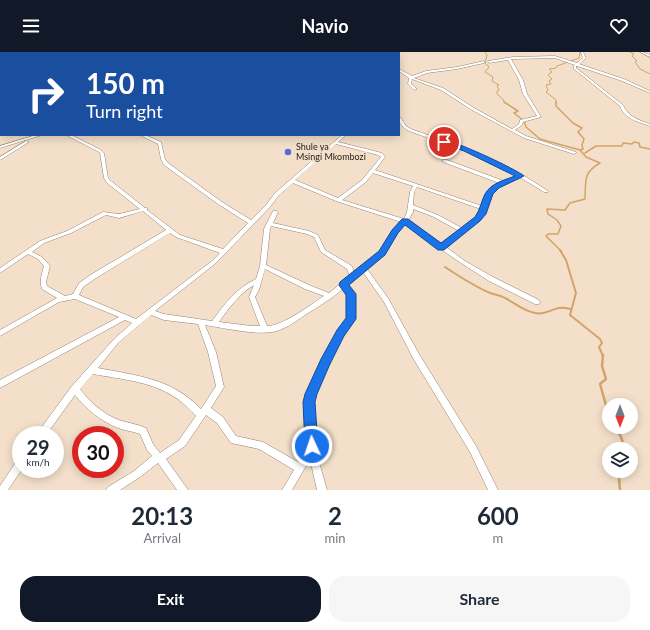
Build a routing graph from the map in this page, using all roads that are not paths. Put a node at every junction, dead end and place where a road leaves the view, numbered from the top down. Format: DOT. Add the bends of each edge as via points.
graph roads {
  1 [pos="582,52"];
  2 [pos="640,52"];
  3 [pos="650,56"];
  4 [pos="509,59"];
  5 [pos="484,62"];
  6 [pos="488,62"];
  7 [pos="577,64"];
  8 [pos="400,71"];
  9 [pos="411,78"];
  10 [pos="414,89"];
  11 [pos="650,92"];
  12 [pos="400,120"];
  13 [pos="650,125"];
  14 [pos="513,130"];
  15 [pos="38,136"];
  16 [pos="70,136"];
  17 [pos="144,136"];
  18 [pos="343,136"];
  19 [pos="33,138"];
  20 [pos="335,143"];
  21 [pos="0,147"];
  22 [pos="574,154"];
  23 [pos="0,159"];
  24 [pos="445,161"];
  25 [pos="372,170"];
  26 [pos="521,176"];
  27 [pos="293,181"];
  28 [pos="504,183"];
  29 [pos="416,185"];
  30 [pos="546,191"];
  31 [pos="338,200"];
  32 [pos="410,206"];
  33 [pos="484,208"];
  34 [pos="145,210"];
  35 [pos="275,212"];
  36 [pos="405,221"];
  37 [pos="252,223"];
  38 [pos="270,224"];
  39 [pos="170,230"];
  40 [pos="463,231"];
  41 [pos="441,248"];
  42 [pos="28,252"];
  43 [pos="224,252"];
  44 [pos="263,266"];
  45 [pos="363,268"];
  46 [pos="0,271"];
  47 [pos="353,277"];
  48 [pos="258,281"];
  49 [pos="344,285"];
  50 [pos="75,296"];
  51 [pos="330,296"];
  52 [pos="63,298"];
  53 [pos="537,302"];
  54 [pos="150,312"];
  55 [pos="125,317"];
  56 [pos="137,322"];
  57 [pos="200,322"];
  58 [pos="214,324"];
  59 [pos="265,330"];
  60 [pos="0,333"];
  61 [pos="92,370"];
  62 [pos="0,384"];
  63 [pos="75,388"];
  64 [pos="204,413"];
  65 [pos="48,426"];
  66 [pos="312,446"];
  67 [pos="158,458"];
  68 [pos="299,468"];
  69 [pos="12,476"];
  70 [pos="3,490"];
  71 [pos="111,490"];
  72 [pos="183,490"];
  73 [pos="287,490"];
  74 [pos="322,490"];
  75 [pos="493,490"];
  1 -- 7 [label="street" via="584,58"];
  2 -- 3 [label="street"];
  4 -- 6 [label="street"];
  4 -- 7 [label="street" via="563,57"];
  4 -- 14 [label="street" via="539,117 521,121"];
  5 -- 9 [label="street" via="426,72"];
  7 -- 11 [label="street"];
  7 -- 13 [label="street" via="574,67 576,70 622,106 624,113"];
  8 -- 9 [label="street"];
  9 -- 10 [label="street" via="408,81 409,85"];
  9 -- 14 [label="street" via="435,86"];
  12 -- 26 [label="street" via="410,130 466,150"];
  14 -- 22 [label="street" via="535,141"];
  15 -- 19 [label="street"];
  16 -- 34 [label="street" via="100,151 106,178"];
  17 -- 37 [label="street" via="160,143 166,164"];
  18 -- 20 [label="street"];
  19 -- 21 [label="street"];
  19 -- 23 [label="street"];
  20 -- 25 [label="street" via="380,154 383,157"];
  20 -- 27 [label="street"];
  24 -- 28 [label="street"];
  25 -- 29 [label="street"];
  25 -- 31 [label="street" via="364,181"];
  26 -- 28 [label="street"];
  26 -- 30 [label="street"];
  27 -- 31 [label="street"];
  27 -- 37 [label="street" via="277,194"];
  28 -- 33 [label="street" via="489,193"];
  29 -- 32 [label="street"];
  29 -- 33 [label="street"];
  31 -- 36 [label="street"];
  32 -- 36 [label="street"];
  32 -- 40 [label="street" via="436,216"];
  33 -- 40 [label="street" via="477,219"];
  34 -- 39 [label="street"];
  34 -- 42 [label="street" via="116,216 105,213 69,232 46,240"];
  35 -- 38 [label="street"];
  36 -- 41 [label="street"];
  36 -- 45 [label="street" via="382,253"];
  37 -- 43 [label="street"];
  38 -- 44 [label="street" via="265,240"];
  38 -- 47 [label="street" via="316,236 323,251 350,268"];
  39 -- 43 [label="street" via="178,236"];
  39 -- 50 [label="street" via="81,285"];
  40 -- 41 [label="street"];
  41 -- 53 [label="street" via="491,279"];
  42 -- 46 [label="street"];
  42 -- 52 [label="street" via="40,258 47,266 44,287"];
  43 -- 54 [label="street"];
  44 -- 48 [label="street"];
  44 -- 51 [label="street" via="306,288"];
  45 -- 47 [label="street"];
  45 -- 75 [label="street" via="386,300 416,356 473,449"];
  47 -- 49 [label="street"];
  48 -- 58 [label="street" via="240,291"];
  48 -- 59 [label="street" via="252,298"];
  49 -- 51 [label="street"];
  49 -- 66 [label="street" via="351,294 351,319 334,345 311,394 309,402"];
  50 -- 52 [label="street"];
  50 -- 55 [label="street"];
  51 -- 59 [label="street" via="284,325"];
  52 -- 60 [label="street"];
  54 -- 56 [label="street"];
  54 -- 57 [label="street" via="164,317"];
  55 -- 56 [label="street"];
  55 -- 62 [label="street"];
  56 -- 61 [label="street" via="116,340"];
  57 -- 58 [label="street"];
  57 -- 64 [label="street" via="212,352 220,387"];
  58 -- 59 [label="street"];
  61 -- 63 [label="street"];
  61 -- 64 [label="street" via="171,390"];
  63 -- 65 [label="street"];
  63 -- 67 [label="street" via="100,414 119,424 143,431"];
  64 -- 67 [label="street" via="182,443"];
  64 -- 68 [label="street" via="218,418 234,440 260,445"];
  66 -- 68 [label="street"];
  66 -- 74 [label="street"];
  67 -- 71 [label="street"];
  67 -- 72 [label="street"];
  68 -- 73 [label="street"];
  69 -- 70 [label="street"];
}
